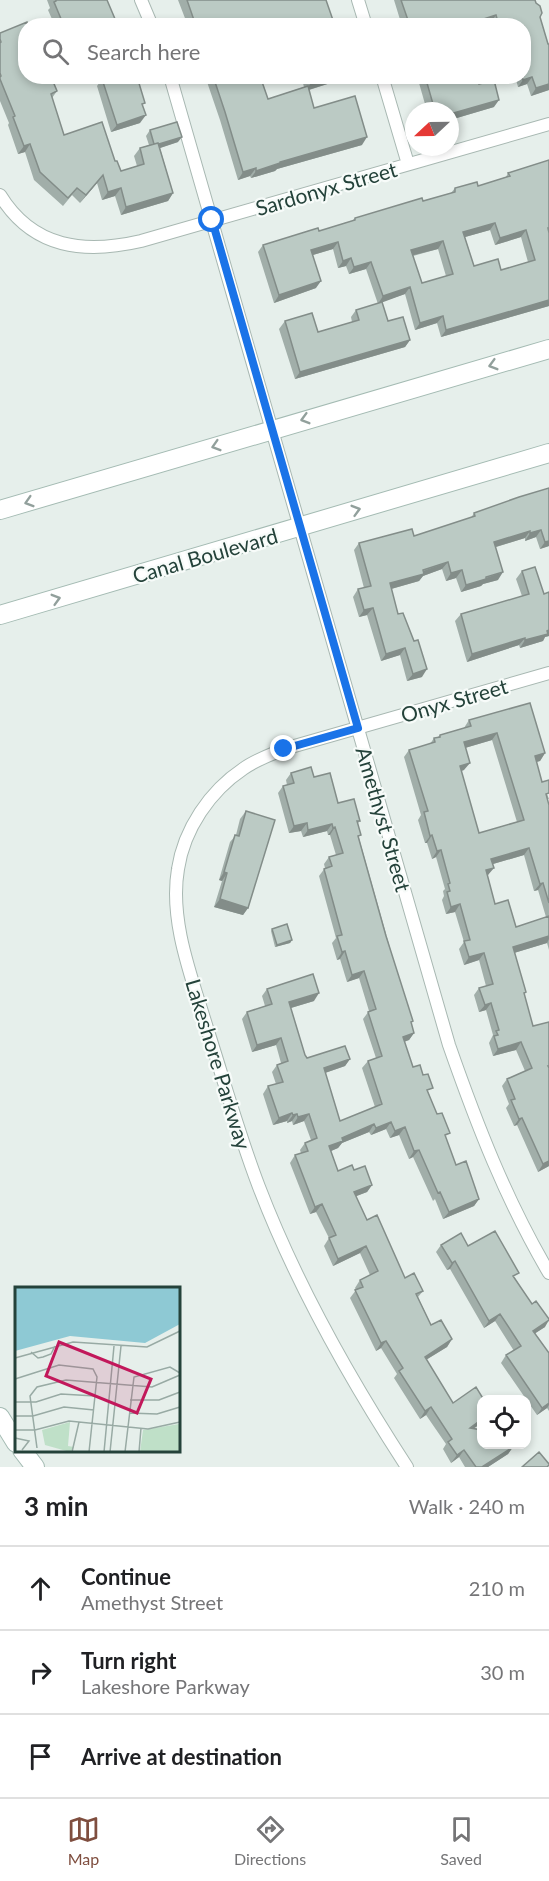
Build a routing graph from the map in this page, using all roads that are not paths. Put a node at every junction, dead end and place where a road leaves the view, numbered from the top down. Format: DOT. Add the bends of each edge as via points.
graph roads {
  1 [pos="141,0"];
  2 [pos="358,0"];
  3 [pos="149,18"];
  4 [pos="364,18"];
  5 [pos="172,84"];
  6 [pos="384,84"];
  7 [pos="549,124"];
  8 [pos="408,165"];
  9 [pos="0,195"];
  10 [pos="212,220"];
  11 [pos="549,349"];
  12 [pos="272,429"];
  13 [pos="549,453"];
  14 [pos="0,510"];
  15 [pos="300,527"];
  16 [pos="0,615"];
  17 [pos="549,673"];
  18 [pos="358,728"];
  19 [pos="549,1273"];
  20 [pos="0,1417"];
  21 [pos="15,1441"];
  22 [pos="24,1452"];
  23 [pos="35,1467"];
  24 [pos="406,1467"];
  1 -- 3 [label="street"];
  2 -- 4 [label="street"];
  5 -- 10 [label="street, Amethyst Street"];
  6 -- 8 [label="street"];
  7 -- 8 [label="street, Sardonyx Street"];
  8 -- 10 [label="street, Sardonyx Street"];
  9 -- 10 [label="street, Sardonyx Street" via="7,207 43,237 73,246 115,247"];
  10 -- 12 [label="street, Amethyst Street"];
  11 -- 12 [label="street, one-way"];
  12 -- 14 [label="street, one-way"];
  12 -- 15 [label="street, Amethyst Street"];
  15 -- 13 [label="street, Canal Boulevard, one-way"];
  16 -- 15 [label="street, Canal Boulevard, one-way"];
  15 -- 18 [label="street, Amethyst Street"];
  17 -- 18 [label="street, Onyx Street"];
  18 -- 19 [label="street, Amethyst Street" via="449,1045 473,1114 493,1165"];
  18 -- 24 [label="street, Lakeshore Parkway" via="284,749 228,781 194,823 180,860 175,896 190,971 259,1188 329,1340"];
  20 -- 21 [label="street"];
  22 -- 23 [label="street"];
}
